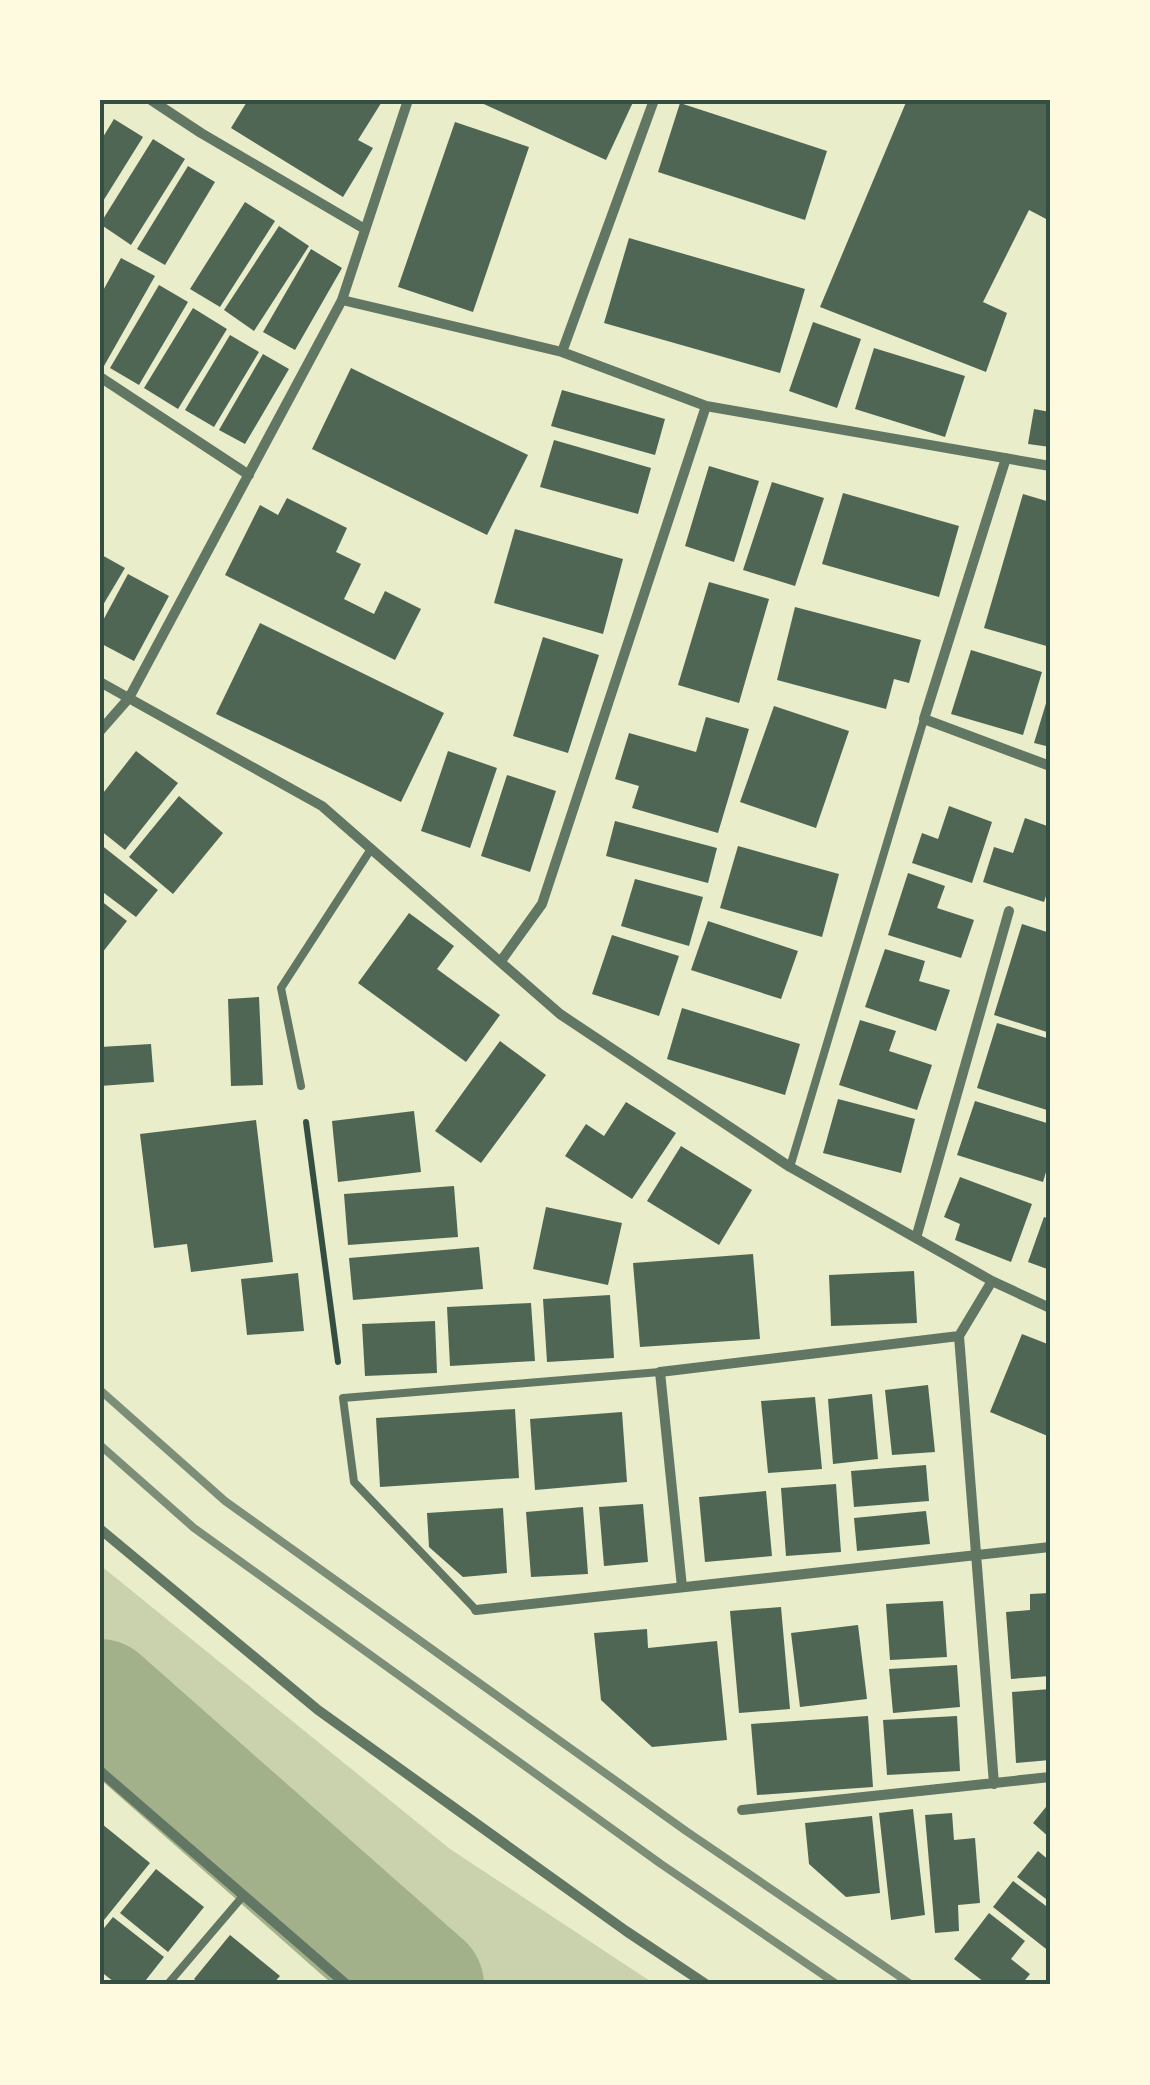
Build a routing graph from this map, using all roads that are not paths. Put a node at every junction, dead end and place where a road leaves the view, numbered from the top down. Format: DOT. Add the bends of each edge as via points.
graph roads {
  1 [pos="152,100"];
  2 [pos="408,100"];
  3 [pos="654,100"];
  4 [pos="363,228"];
  5 [pos="342,300"];
  6 [pos="562,352"];
  7 [pos="100,378"];
  8 [pos="706,406"];
  9 [pos="1006,458"];
  10 [pos="1050,466"];
  11 [pos="249,476"];
  12 [pos="100,682"];
  13 [pos="129,698"];
  14 [pos="924,719"];
  15 [pos="100,731"];
  16 [pos="1050,766"];
  17 [pos="371,849"];
  18 [pos="1009,911"];
  19 [pos="501,961"];
  20 [pos="301,1086"];
  21 [pos="790,1167"];
  22 [pos="916,1238"];
  23 [pos="992,1282"];
  24 [pos="1050,1308"];
  25 [pos="959,1336"];
  26 [pos="660,1372"];
  27 [pos="100,1529"];
  28 [pos="1050,1547"];
  29 [pos="978,1556"];
  30 [pos="682,1588"];
  31 [pos="476,1610"];
  32 [pos="102,1776"];
  33 [pos="1050,1778"];
  34 [pos="994,1784"];
  35 [pos="742,1810"];
  36 [pos="243,1896"];
  37 [pos="167,1985"];
  38 [pos="347,1985"];
  39 [pos="707,1985"];
  1 -- 4 [label="street"];
  2 -- 4 [label="street"];
  3 -- 6 [label="street"];
  4 -- 5 [label="street"];
  5 -- 6 [label="street"];
  5 -- 11 [label="street"];
  6 -- 8 [label="street"];
  7 -- 11 [label="street"];
  8 -- 9 [label="street"];
  8 -- 19 [label="street" via="542,904"];
  9 -- 10 [label="street"];
  9 -- 14 [label="street"];
  11 -- 13 [label="street"];
  12 -- 13 [label="street"];
  13 -- 15 [label="street"];
  13 -- 17 [label="street" via="322,806"];
  14 -- 16 [label="street"];
  14 -- 21 [label="lane"];
  17 -- 19 [label="street"];
  17 -- 20 [label="lane" via="281,988"];
  18 -- 22 [label="street"];
  19 -- 21 [label="street" via="560,1014"];
  21 -- 22 [label="street"];
  22 -- 23 [label="street"];
  23 -- 24 [label="street"];
  23 -- 25 [label="street"];
  25 -- 26 [label="street"];
  25 -- 29 [label="street"];
  26 -- 30 [label="street"];
  26 -- 31 [label="lane" via="343,1398 354,1482"];
  27 -- 39 [label="street" via="318,1710"];
  28 -- 29 [label="street"];
  29 -- 30 [label="street"];
  29 -- 34 [label="street"];
  30 -- 31 [label="street"];
  32 -- 36 [label="street"];
  33 -- 34 [label="street"];
  34 -- 35 [label="street"];
  36 -- 37 [label="lane"];
  36 -- 38 [label="street"];
}
